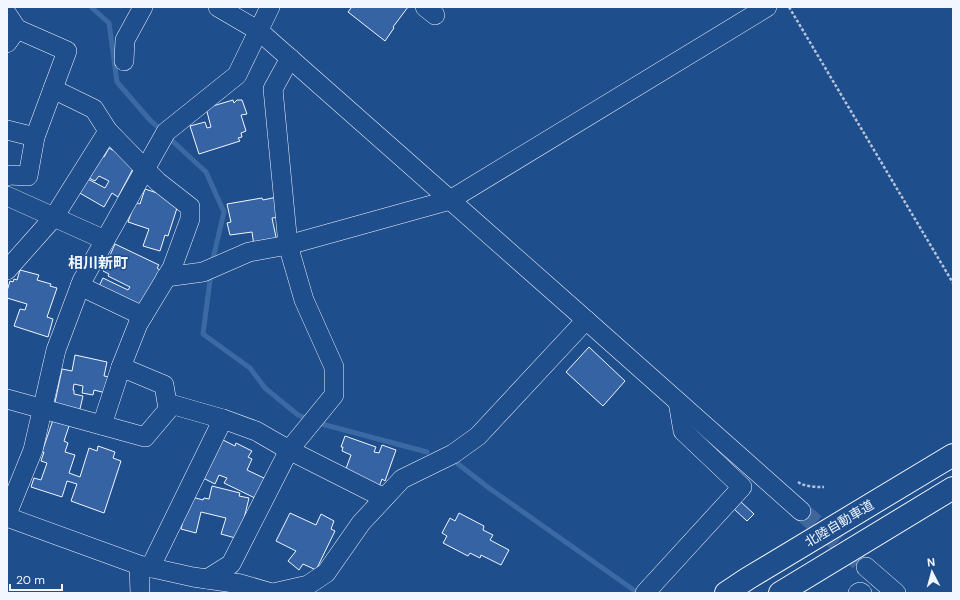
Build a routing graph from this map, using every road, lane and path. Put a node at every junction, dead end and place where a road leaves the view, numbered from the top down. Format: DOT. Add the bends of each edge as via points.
graph roads {
  1 [pos="143,7"];
  2 [pos="218,7"];
  3 [pos="270,7"];
  4 [pos="767,7"];
  5 [pos="789,7"];
  6 [pos="10,28"];
  7 [pos="259,31"];
  8 [pos="290,58"];
  9 [pos="124,61"];
  10 [pos="52,89"];
  11 [pos="7,130"];
  12 [pos="108,132"];
  13 [pos="35,137"];
  14 [pos="145,169"];
  15 [pos="7,176"];
  16 [pos="7,196"];
  17 [pos="450,200"];
  18 [pos="54,217"];
  19 [pos="105,240"];
  20 [pos="288,246"];
  21 [pos="7,270"];
  22 [pos="166,277"];
  23 [pos="953,283"];
  24 [pos="80,286"];
  25 [pos="143,316"];
  26 [pos="586,320"];
  27 [pos="121,367"];
  28 [pos="7,399"];
  29 [pos="678,402"];
  30 [pos="172,405"];
  31 [pos="42,409"];
  32 [pos="223,419"];
  33 [pos="102,425"];
  34 [pos="289,450"];
  35 [pos="953,454"];
  36 [pos="953,488"];
  37 [pos="384,498"];
  38 [pos="801,511"];
  39 [pos="7,516"];
  40 [pos="144,567"];
  41 [pos="866,567"];
  42 [pos="206,579"];
  43 [pos="140,593"];
  44 [pos="273,593"];
  45 [pos="645,593"];
  46 [pos="726,593"];
  47 [pos="780,593"];
  48 [pos="858,593"];
  49 [pos="862,593"];
  50 [pos="896,593"];
  1 -- 9 [label="street" via="125,40"];
  2 -- 7 [label="street"];
  3 -- 7 [label="street"];
  4 -- 17 [label="street"];
  5 -- 23 [label="path"];
  6 -- 10 [label="street" via="67,50"];
  7 -- 8 [label="street"];
  7 -- 14 [label="street" via="237,75 166,132"];
  8 -- 17 [label="street"];
  8 -- 20 [label="street" via="273,89"];
  10 -- 12 [label="street" via="94,109"];
  10 -- 13 [label="street"];
  11 -- 13 [label="street"];
  12 -- 14 [label="street"];
  12 -- 18 [label="street"];
  13 -- 15 [label="street" via="28,176"];
  14 -- 19 [label="street"];
  14 -- 22 [label="street" via="190,207 190,219 172,268"];
  16 -- 18 [label="street"];
  17 -- 20 [label="street"];
  17 -- 26 [label="street"];
  18 -- 19 [label="street"];
  18 -- 21 [label="street"];
  19 -- 24 [label="street"];
  20 -- 22 [label="street" via="249,252 203,272"];
  20 -- 34 [label="street" via="304,300 334,367 334,395"];
  22 -- 25 [label="street"];
  24 -- 25 [label="street"];
  24 -- 31 [label="street" via="56,350"];
  25 -- 27 [label="street"];
  26 -- 29 [label="street"];
  26 -- 37 [label="street" via="478,436 453,454 402,478"];
  27 -- 30 [label="street" via="164,385 167,403"];
  27 -- 33 [label="street"];
  28 -- 31 [label="street"];
  29 -- 38 [label="street"];
  29 -- 45 [label="street" via="683,431 742,487"];
  30 -- 32 [label="street"];
  30 -- 33 [label="street" via="145,437"];
  31 -- 33 [label="street"];
  31 -- 39 [label="street" via="33,450"];
  32 -- 34 [label="street" via="256,431"];
  32 -- 40 [label="street"];
  34 -- 37 [label="street"];
  34 -- 42 [label="street" via="231,564"];
  35 -- 46 [label="highway, 北陸自動車道"];
  36 -- 47 [label="highway"];
  37 -- 44 [label="street" via="361,524 326,573 308,585"];
  39 -- 40 [label="street"];
  40 -- 42 [label="street"];
  40 -- 43 [label="street"];
  41 -- 50 [label="street"];
  42 -- 44 [label="street" via="241,584"];
  48 -- 49 [label="street"];
}
